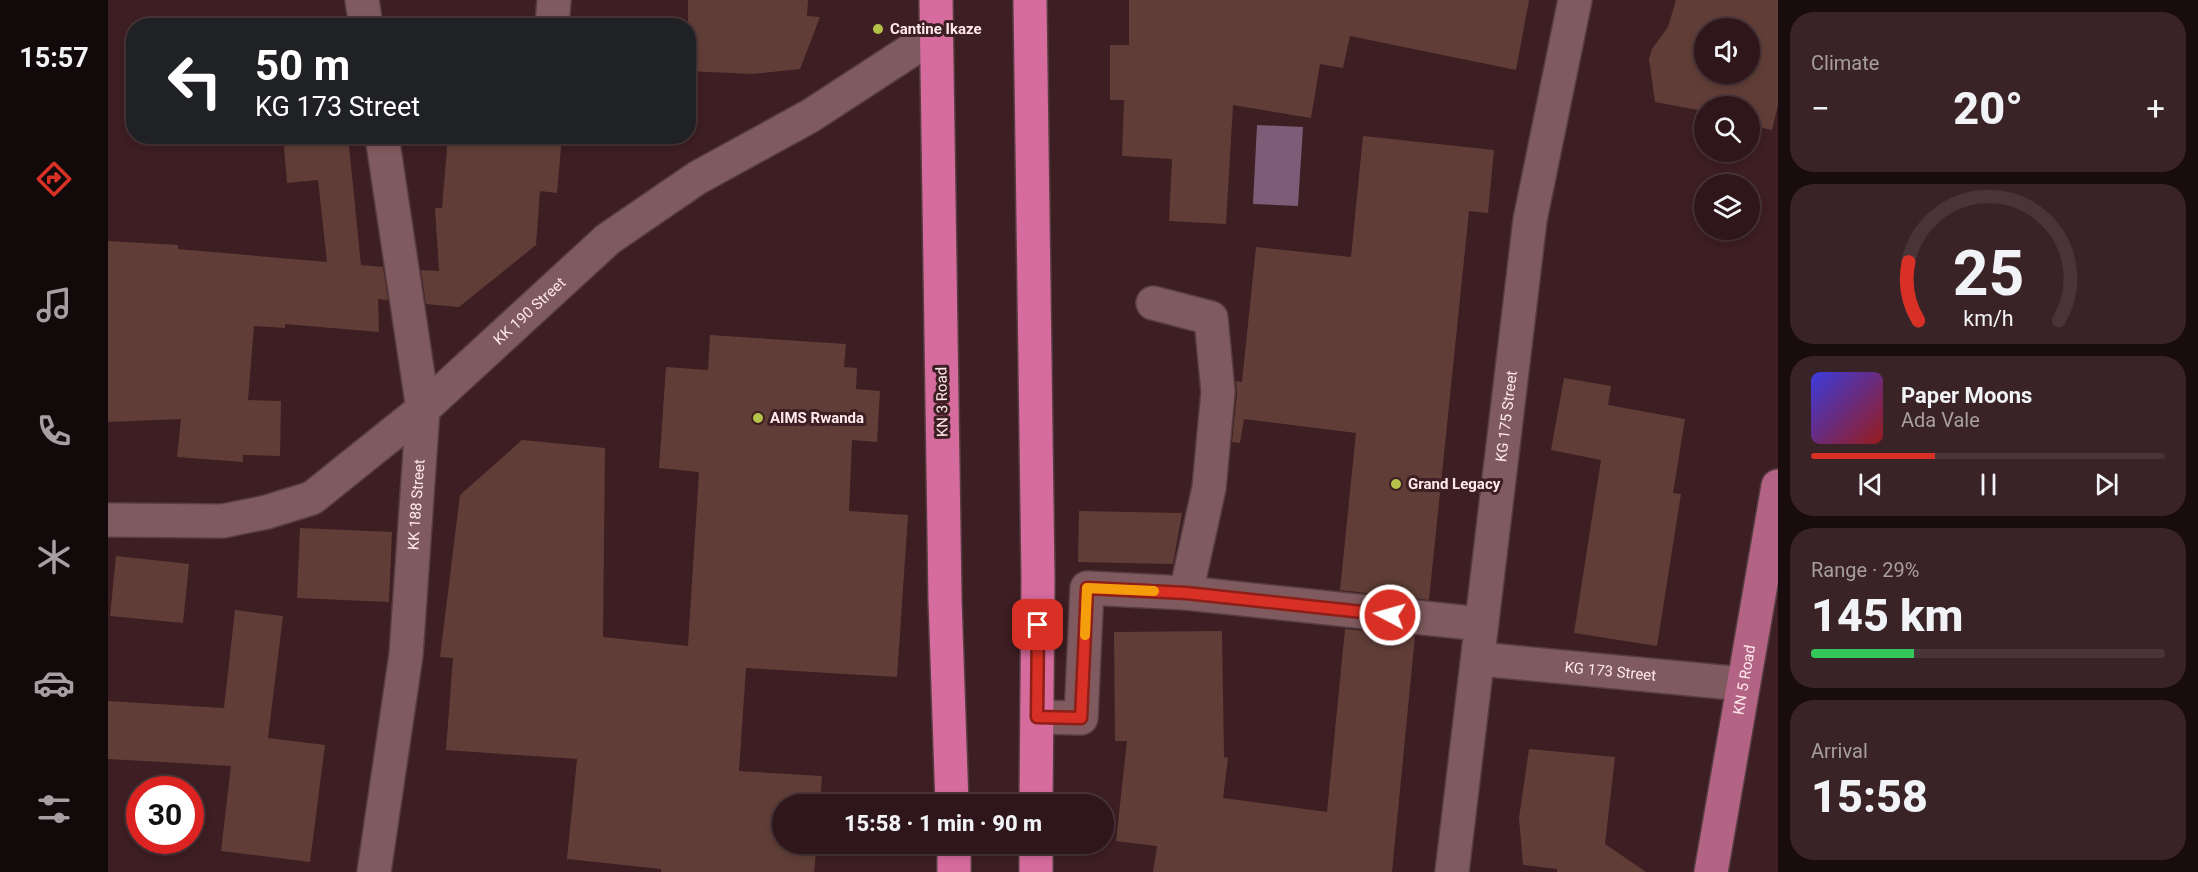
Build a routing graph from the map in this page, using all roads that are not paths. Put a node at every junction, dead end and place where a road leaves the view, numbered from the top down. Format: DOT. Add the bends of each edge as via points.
graph roads {
  1 [pos="362,0"];
  2 [pos="554,0"];
  3 [pos="936,0"];
  4 [pos="1030,0"];
  5 [pos="1575,0"];
  6 [pos="365,18"];
  7 [pos="553,18"];
  8 [pos="936,34"];
  9 [pos="383,144"];
  10 [pos="1153,303"];
  11 [pos="423,409"];
  12 [pos="1778,486"];
  13 [pos="108,520"];
  14 [pos="1186,593"];
  15 [pos="1481,624"];
  16 [pos="1479,659"];
  17 [pos="1743,684"];
  18 [pos="1037,717"];
  19 [pos="952,794"];
  20 [pos="1036,794"];
  21 [pos="954,854"];
  22 [pos="1036,854"];
  23 [pos="374,872"];
  24 [pos="954,872"];
  25 [pos="1036,872"];
  26 [pos="1452,872"];
  27 [pos="1711,872"];
  1 -- 6 [label="street"];
  2 -- 7 [label="street"];
  3 -- 8 [label="highway, KN 3 Road"];
  4 -- 18 [label="highway"];
  5 -- 15 [label="street, KG 175 Street" via="1530,220"];
  8 -- 11 [label="street, KK 190 Street" via="810,116 697,178 608,239"];
  8 -- 19 [label="highway, KN 3 Road"];
  9 -- 11 [label="street, KK 188 Street"];
  10 -- 14 [label="street" via="1211,318 1218,392 1209,488"];
  11 -- 13 [label="street, KK 190 Street" via="312,498 223,520"];
  11 -- 23 [label="street, KK 188 Street" via="406,655"];
  12 -- 17 [label="main road, KN 5 Road"];
  14 -- 15 [label="street"];
  14 -- 18 [label="street" via="1087,588 1081,718"];
  15 -- 16 [label="street, KG 175 Street"];
  16 -- 17 [label="street, KG 173 Street"];
  16 -- 26 [label="street, KG 175 Street"];
  17 -- 27 [label="main road, KN 5 Road"];
  18 -- 20 [label="highway"];
  21 -- 24 [label="highway"];
  22 -- 25 [label="highway"];
}
